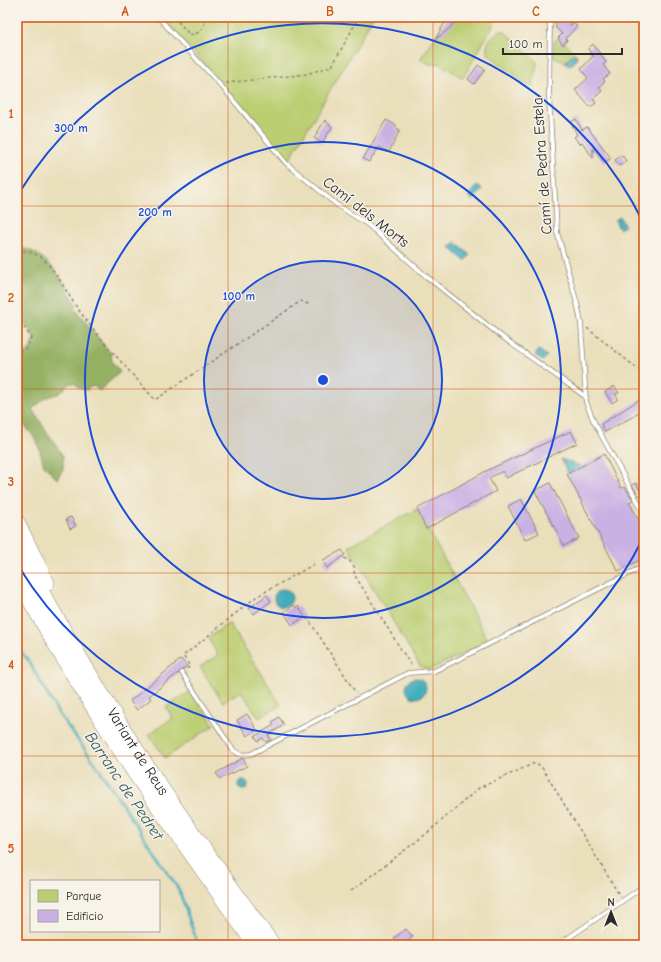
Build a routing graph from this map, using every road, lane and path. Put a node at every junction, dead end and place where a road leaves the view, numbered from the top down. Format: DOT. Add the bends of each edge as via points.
graph roads {
  1 [pos="158,17"];
  2 [pos="174,17"];
  3 [pos="208,17"];
  4 [pos="218,17"];
  5 [pos="225,17"];
  6 [pos="359,17"];
  7 [pos="550,17"];
  8 [pos="222,84"];
  9 [pos="17,250"];
  10 [pos="310,305"];
  11 [pos="17,317"];
  12 [pos="581,323"];
  13 [pos="17,353"];
  14 [pos="644,374"];
  15 [pos="586,397"];
  16 [pos="644,512"];
  17 [pos="17,522"];
  18 [pos="17,549"];
  19 [pos="344,558"];
  20 [pos="316,563"];
  21 [pos="644,566"];
  22 [pos="17,578"];
  23 [pos="17,598"];
  24 [pos="307,617"];
  25 [pos="415,672"];
  26 [pos="182,673"];
  27 [pos="359,698"];
  28 [pos="154,776"];
  29 [pos="197,864"];
  30 [pos="644,886"];
  31 [pos="351,891"];
  32 [pos="623,900"];
  33 [pos="255,945"];
  34 [pos="273,945"];
  35 [pos="558,945"];
  1 -- 15 [label="lane, Camí dels Morts" via="286,162 337,205 367,224 427,277 501,336"];
  2 -- 3 [label="path" via="190,35 198,33 205,26"];
  4 -- 5 [label="path"];
  6 -- 8 [label="path" via="332,66 307,74"];
  7 -- 12 [label="lane, Camí de Pedra Estela" via="549,97 557,232"];
  9 -- 10 [label="path" via="36,254 49,264 78,309 155,400 301,301"];
  11 -- 13 [label="path" via="31,337 28,347"];
  12 -- 14 [label="path"];
  12 -- 15 [label="lane, Camí de Pedra Estela"];
  15 -- 16 [label="lane, Camí de Pedra Estela" via="594,422"];
  17 -- 28 [label="highway" via="60,608"];
  18 -- 28 [label="highway, Variant de Reus" via="80,658"];
  19 -- 25 [label="path" via="355,568 354,574"];
  20 -- 26 [label="path" via="256,597 183,656 190,666"];
  21 -- 25 [label="lane" via="434,671"];
  22 -- 29 [label="highway, Variant de Reus" via="134,772"];
  23 -- 29 [label="highway" via="129,774"];
  24 -- 27 [label="path"];
  25 -- 27 [label="lane" via="408,673"];
  26 -- 27 [label="lane" via="233,750 240,755 259,751"];
  28 -- 34 [label="highway, Variant de Reus"];
  29 -- 33 [label="highway, Variant de Reus"];
  30 -- 32 [label="lane"];
  31 -- 32 [label="path" via="426,834 479,788 534,763 541,766"];
  32 -- 35 [label="lane"];
}
